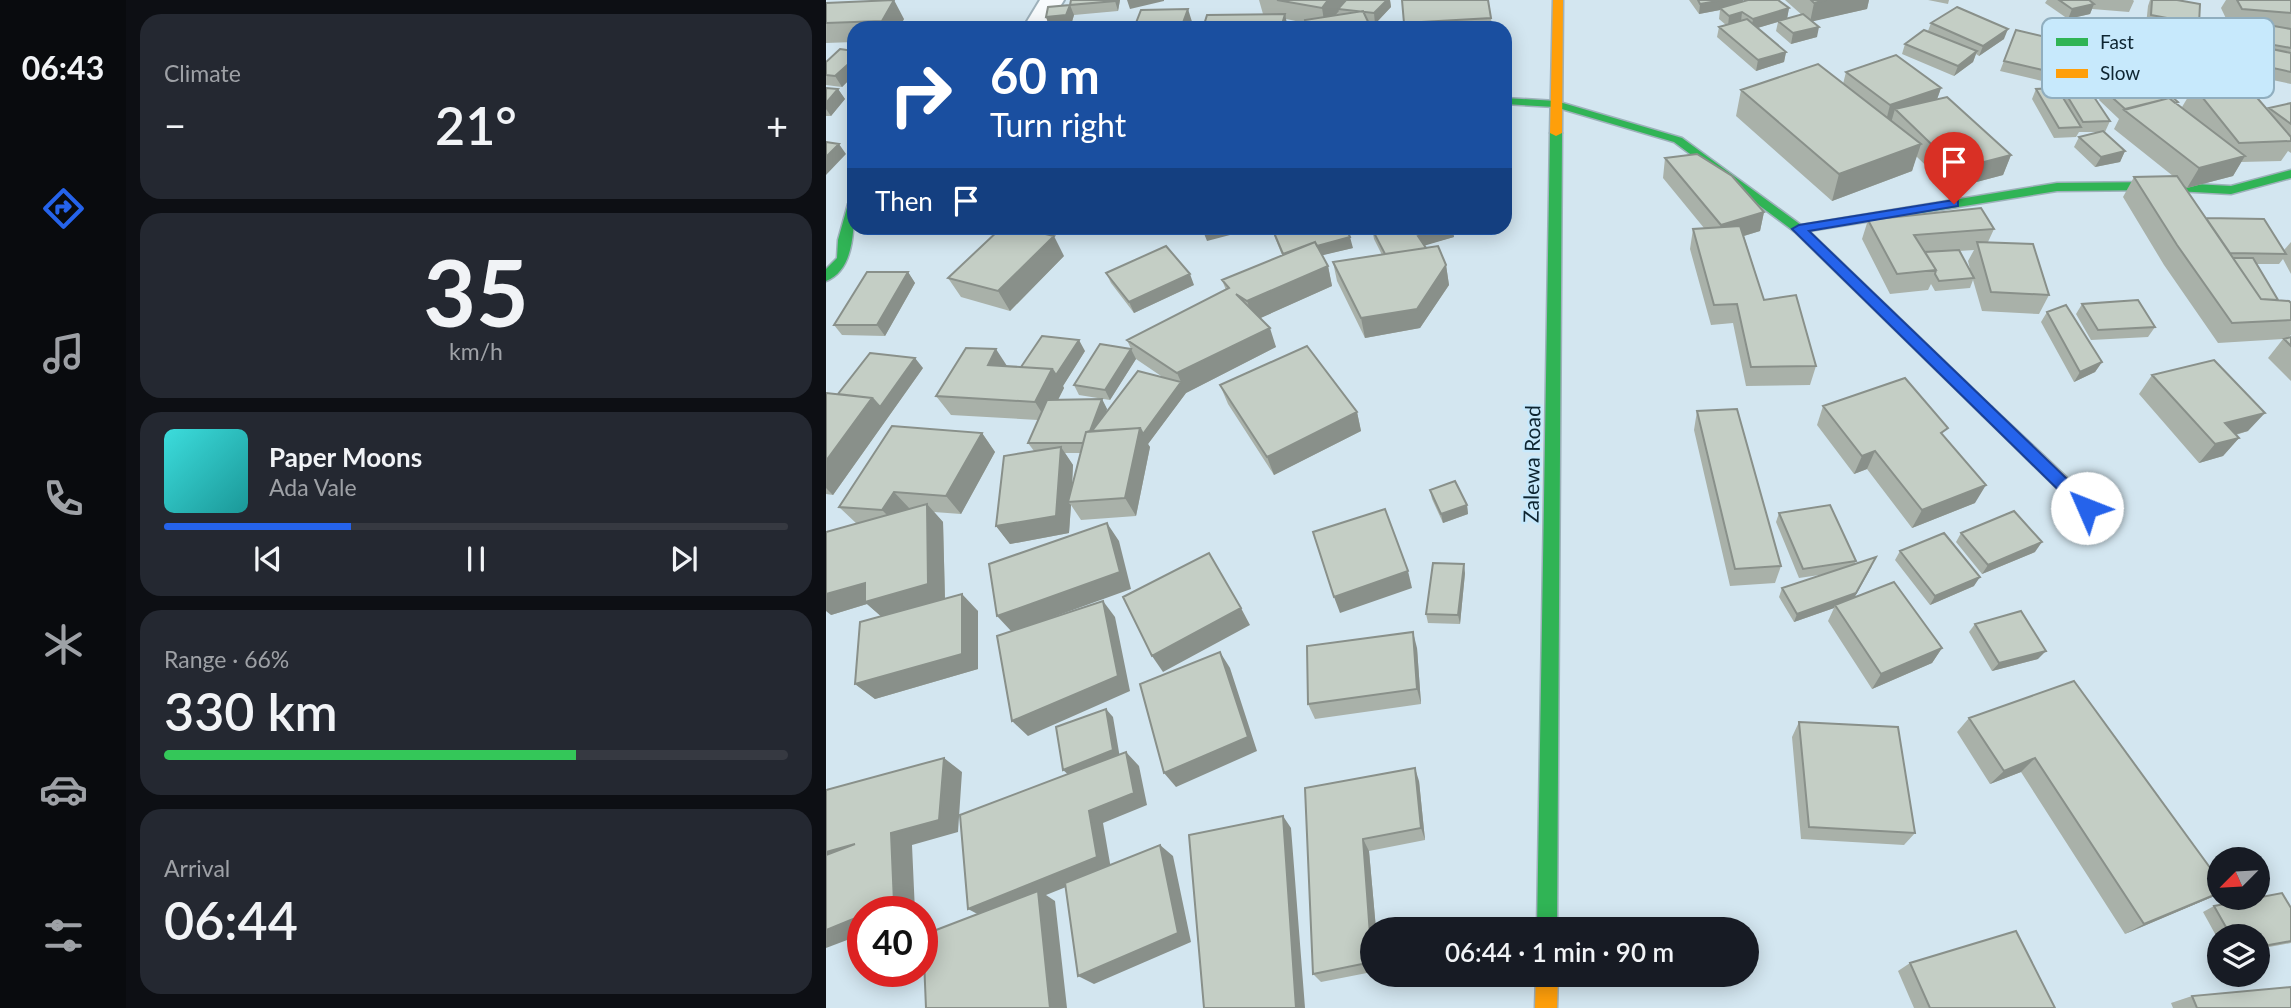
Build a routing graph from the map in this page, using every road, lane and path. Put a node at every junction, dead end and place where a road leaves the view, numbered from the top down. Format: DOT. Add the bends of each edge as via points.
graph roads {
  1 [pos="1052,0"];
  2 [pos="1558,0"];
  3 [pos="1039,21"];
  4 [pos="1512,101"];
  5 [pos="1556,104"];
  6 [pos="2291,174"];
  7 [pos="1799,229"];
  8 [pos="848,235"];
  9 [pos="826,277"];
  10 [pos="2087,508"];
  11 [pos="1547,917"];
  12 [pos="1547,987"];
  13 [pos="1546,1008"];
  1 -- 3 [label="street"];
  2 -- 5 [label="main road, Zalewa Road"];
  4 -- 5 [label="main road"];
  5 -- 7 [label="main road" via="1678,140"];
  5 -- 11 [label="main road, Zalewa Road"];
  6 -- 7 [label="main road" via="2231,190 2057,187"];
  7 -- 10 [label="main road"];
  8 -- 9 [label="main road" via="843,259"];
  12 -- 13 [label="main road"];
}
